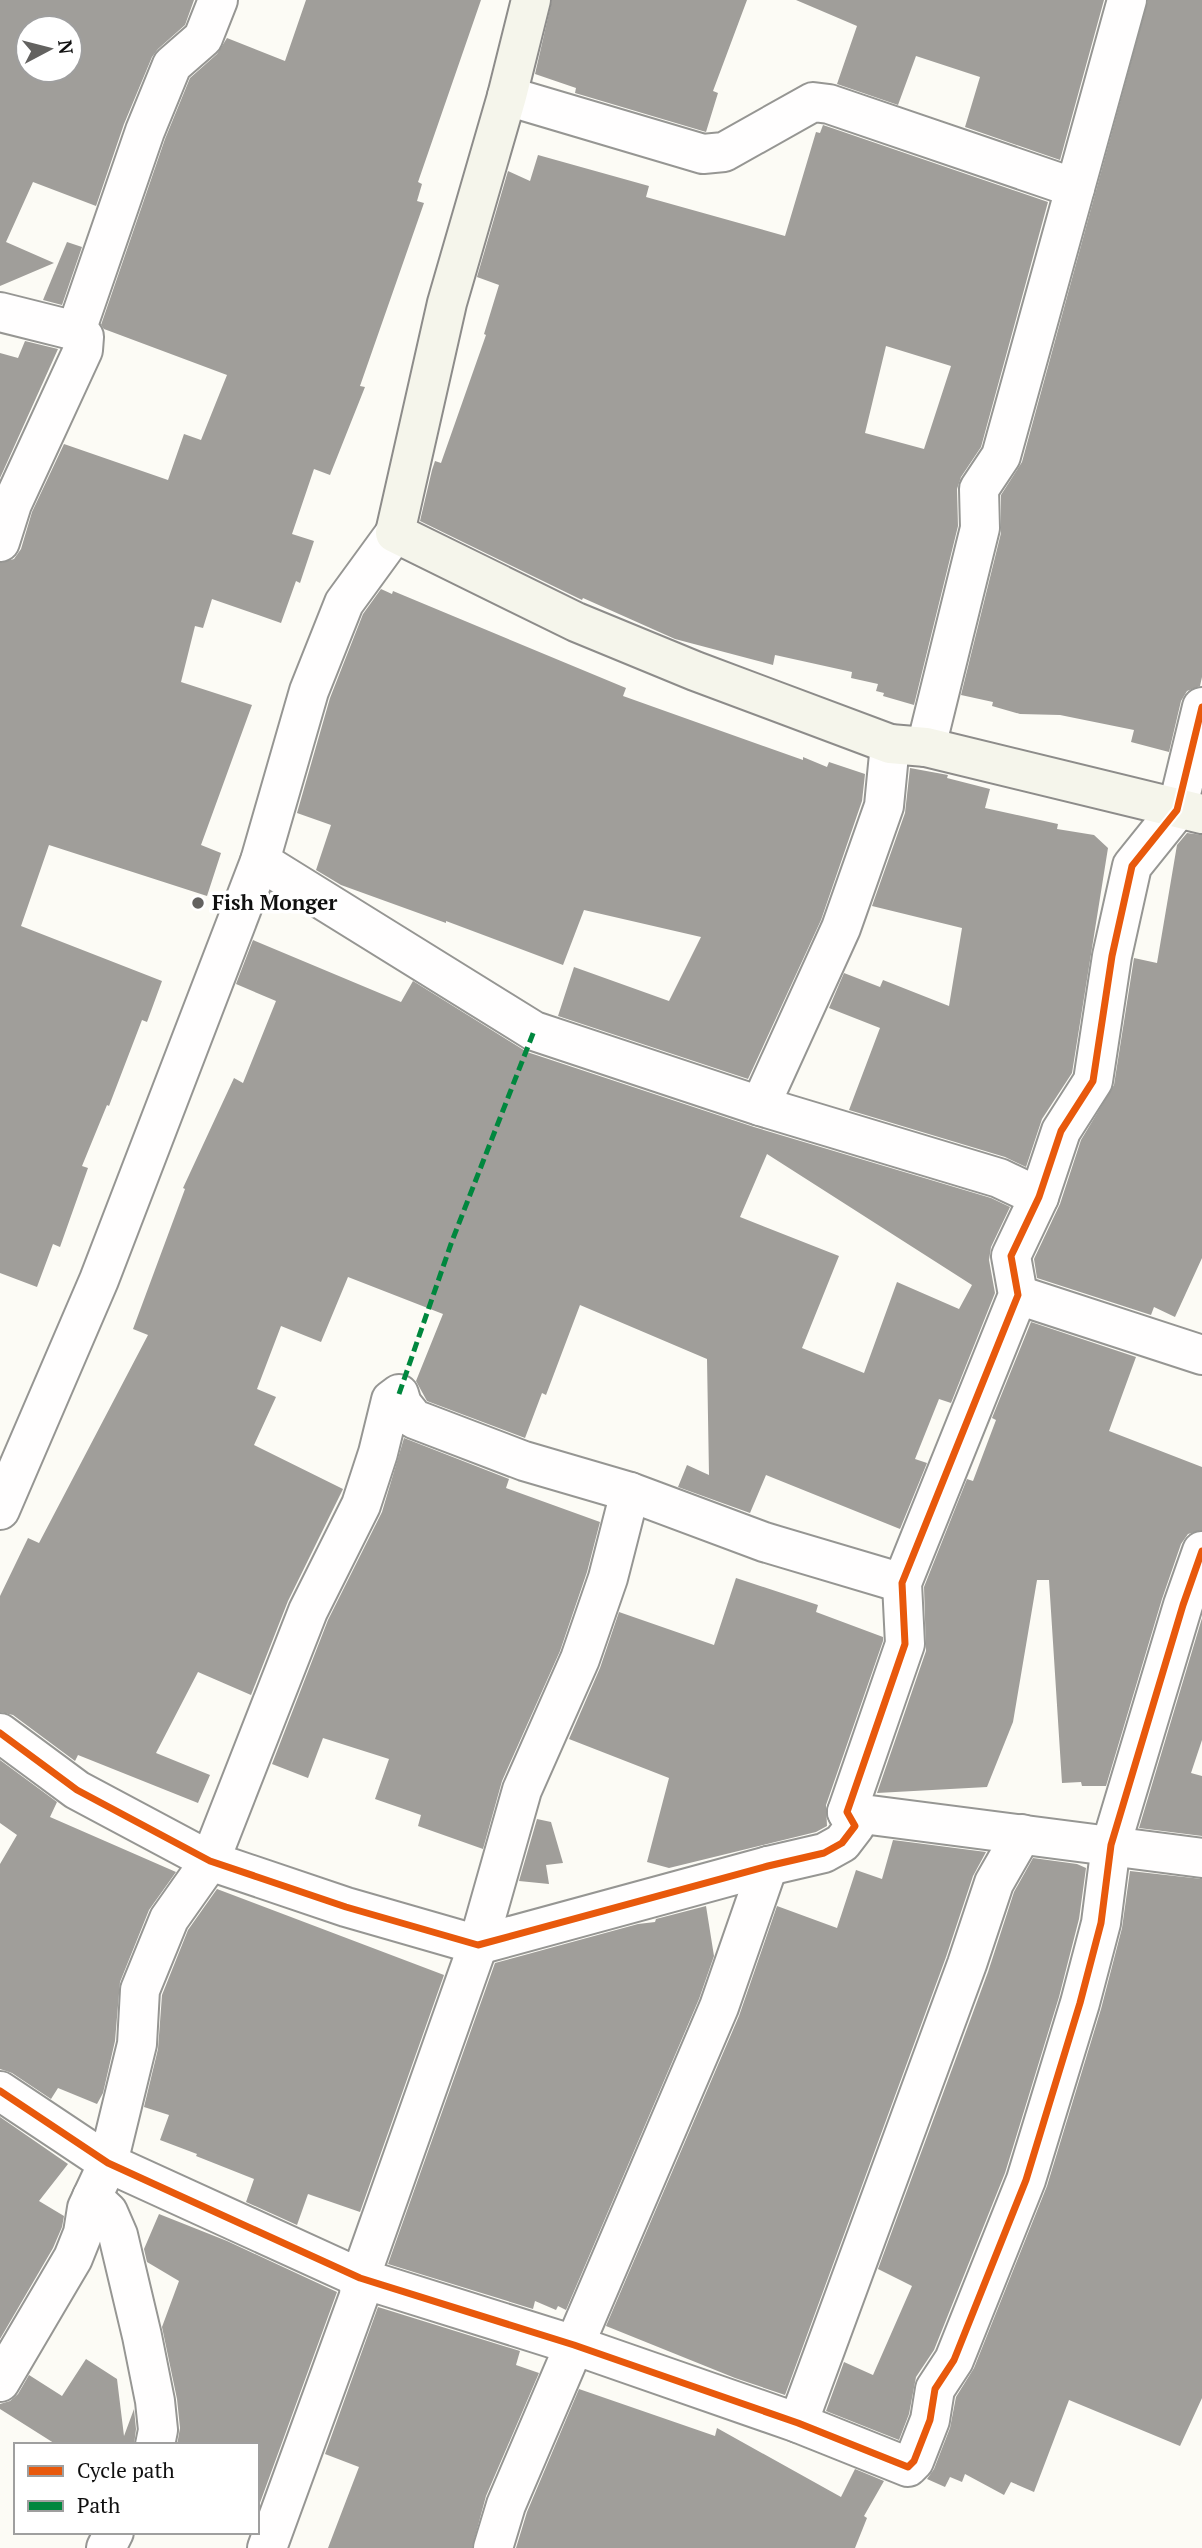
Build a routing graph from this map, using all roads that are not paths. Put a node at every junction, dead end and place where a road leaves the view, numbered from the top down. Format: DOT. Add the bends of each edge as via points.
graph roads {
  1 [pos="218,0"];
  2 [pos="531,0"];
  3 [pos="1127,0"];
  4 [pos="507,96"];
  5 [pos="1075,188"];
  6 [pos="0,312"];
  7 [pos="76,331"];
  8 [pos="395,533"];
  9 [pos="0,542"];
  10 [pos="1202,707"];
  11 [pos="908,746"];
  12 [pos="1189,812"];
  13 [pos="260,861"];
  14 [pos="760,1106"];
  15 [pos="1039,1197"];
  16 [pos="1017,1295"];
  17 [pos="1202,1355"];
  18 [pos="630,1492"];
  19 [pos="0,1510"];
  20 [pos="1202,1551"];
  21 [pos="902,1583"];
  22 [pos="0,1733"];
  23 [pos="847,1812"];
  24 [pos="1022,1834"];
  25 [pos="1111,1845"];
  26 [pos="1202,1858"];
  27 [pos="210,1861"];
  28 [pos="768,1866"];
  29 [pos="478,1945"];
  30 [pos="0,2091"];
  31 [pos="108,2163"];
  32 [pos="92,2197"];
  33 [pos="360,2278"];
  34 [pos="574,2345"];
  35 [pos="0,2382"];
  36 [pos="798,2423"];
  37 [pos="155,2443"];
  38 [pos="267,2548"];
  39 [pos="493,2548"];
  1 -- 7 [label="street" via="203,38 172,65"];
  2 -- 4 [label="street"];
  3 -- 5 [label="street"];
  4 -- 5 [label="street" via="703,155 724,152 813,102 829,104"];
  4 -- 8 [label="street" via="447,303"];
  5 -- 11 [label="street" via="1001,456 979,489 980,528"];
  6 -- 7 [label="street"];
  7 -- 9 [label="street" via="84,337 83,350 12,504"];
  8 -- 11 [label="street" via="576,622 695,671"];
  8 -- 13 [label="street" via="344,603 309,691"];
  10 -- 12 [label="street"];
  11 -- 12 [label="street"];
  11 -- 14 [label="street" via="841,928"];
  12 -- 15 [label="street" via="1132,866 1112,956 1093,1081 1061,1131"];
  13 -- 14 [label="street" via="534,1031"];
  13 -- 19 [label="street" via="99,1280"];
  14 -- 15 [label="street" via="999,1178"];
  15 -- 16 [label="street" via="1011,1256"];
  16 -- 17 [label="street"];
  16 -- 21 [label="street"];
  18 -- 21 [label="street" via="764,1542"];
  18 -- 27 [label="street" via="524,1461 414,1419 399,1394 391,1400 361,1505 308,1611"];
  18 -- 29 [label="street" via="608,1578 580,1658 522,1790"];
  20 -- 25 [label="street"];
  21 -- 23 [label="street" via="905,1644"];
  22 -- 27 [label="street" via="77,1790"];
  23 -- 24 [label="street"];
  23 -- 28 [label="street" via="855,1826 842,1843 824,1853"];
  24 -- 25 [label="street"];
  24 -- 36 [label="street" via="994,1883"];
  25 -- 26 [label="street"];
  25 -- 36 [label="street" via="1101,1923 1026,2180 954,2360 935,2389 930,2420 914,2461 908,2467 900,2465"];
  27 -- 29 [label="street"];
  27 -- 31 [label="street" via="169,1919 140,1990 137,2044"];
  28 -- 29 [label="street"];
  28 -- 34 [label="street" via="719,2007"];
  29 -- 33 [label="street"];
  30 -- 31 [label="street"];
  31 -- 32 [label="street"];
  31 -- 33 [label="street"];
  32 -- 35 [label="street" via="73,2258"];
  32 -- 37 [label="street" via="108,2212 118,2235 155,2402"];
  33 -- 34 [label="street"];
  33 -- 38 [label="street" via="359,2296"];
  34 -- 36 [label="street"];
  34 -- 39 [label="street" via="506,2505"];
}
